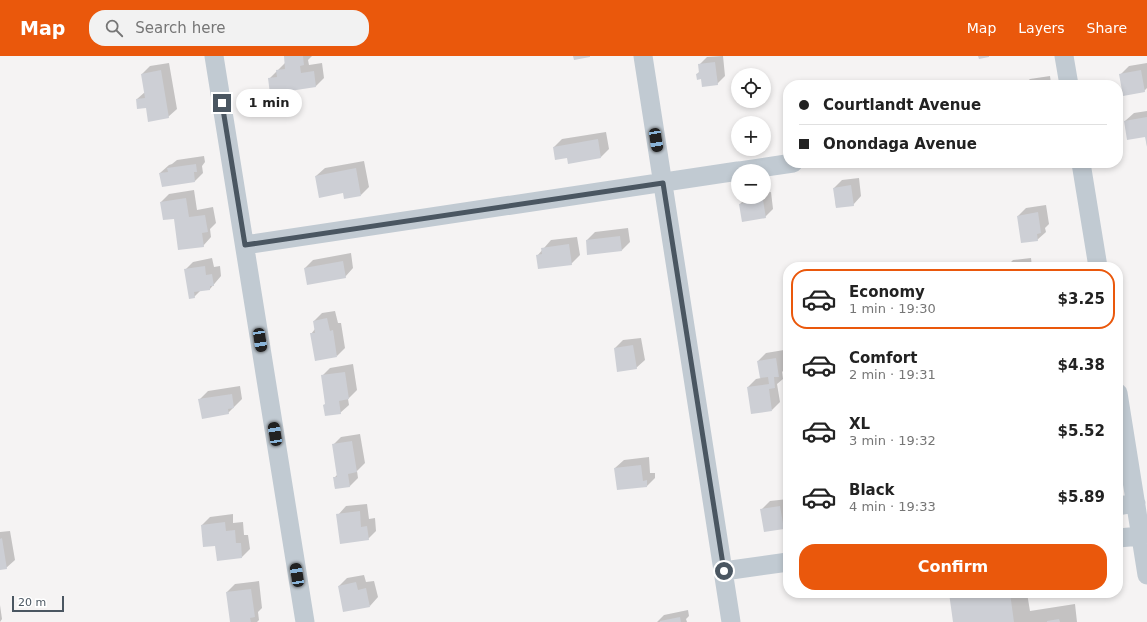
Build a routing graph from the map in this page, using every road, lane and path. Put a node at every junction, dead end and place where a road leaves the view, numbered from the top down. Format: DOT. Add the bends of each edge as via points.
graph roads {
  1 [pos="214,56"];
  2 [pos="643,56"];
  3 [pos="1064,56"];
  4 [pos="1067,80"];
  5 [pos="783,164"];
  6 [pos="771,166"];
  7 [pos="1082,168"];
  8 [pos="731,172"];
  9 [pos="663,183"];
  10 [pos="245,245"];
  11 [pos="1097,262"];
  12 [pos="1123,455"];
  13 [pos="1127,505"];
  14 [pos="1142,528"];
  15 [pos="1123,536"];
  16 [pos="783,563"];
  17 [pos="724,571"];
  18 [pos="1147,575"];
  19 [pos="305,622"];
  20 [pos="732,622"];
  1 -- 10 [label="street"];
  2 -- 9 [label="street"];
  3 -- 4 [label="street"];
  5 -- 6 [label="street"];
  7 -- 11 [label="street"];
  8 -- 9 [label="street"];
  9 -- 10 [label="street"];
  9 -- 17 [label="street"];
  10 -- 19 [label="street"];
  12 -- 13 [label="street"];
  13 -- 14 [label="street"];
  14 -- 15 [label="street"];
  14 -- 18 [label="street"];
  16 -- 17 [label="street"];
  17 -- 20 [label="street"];
}
